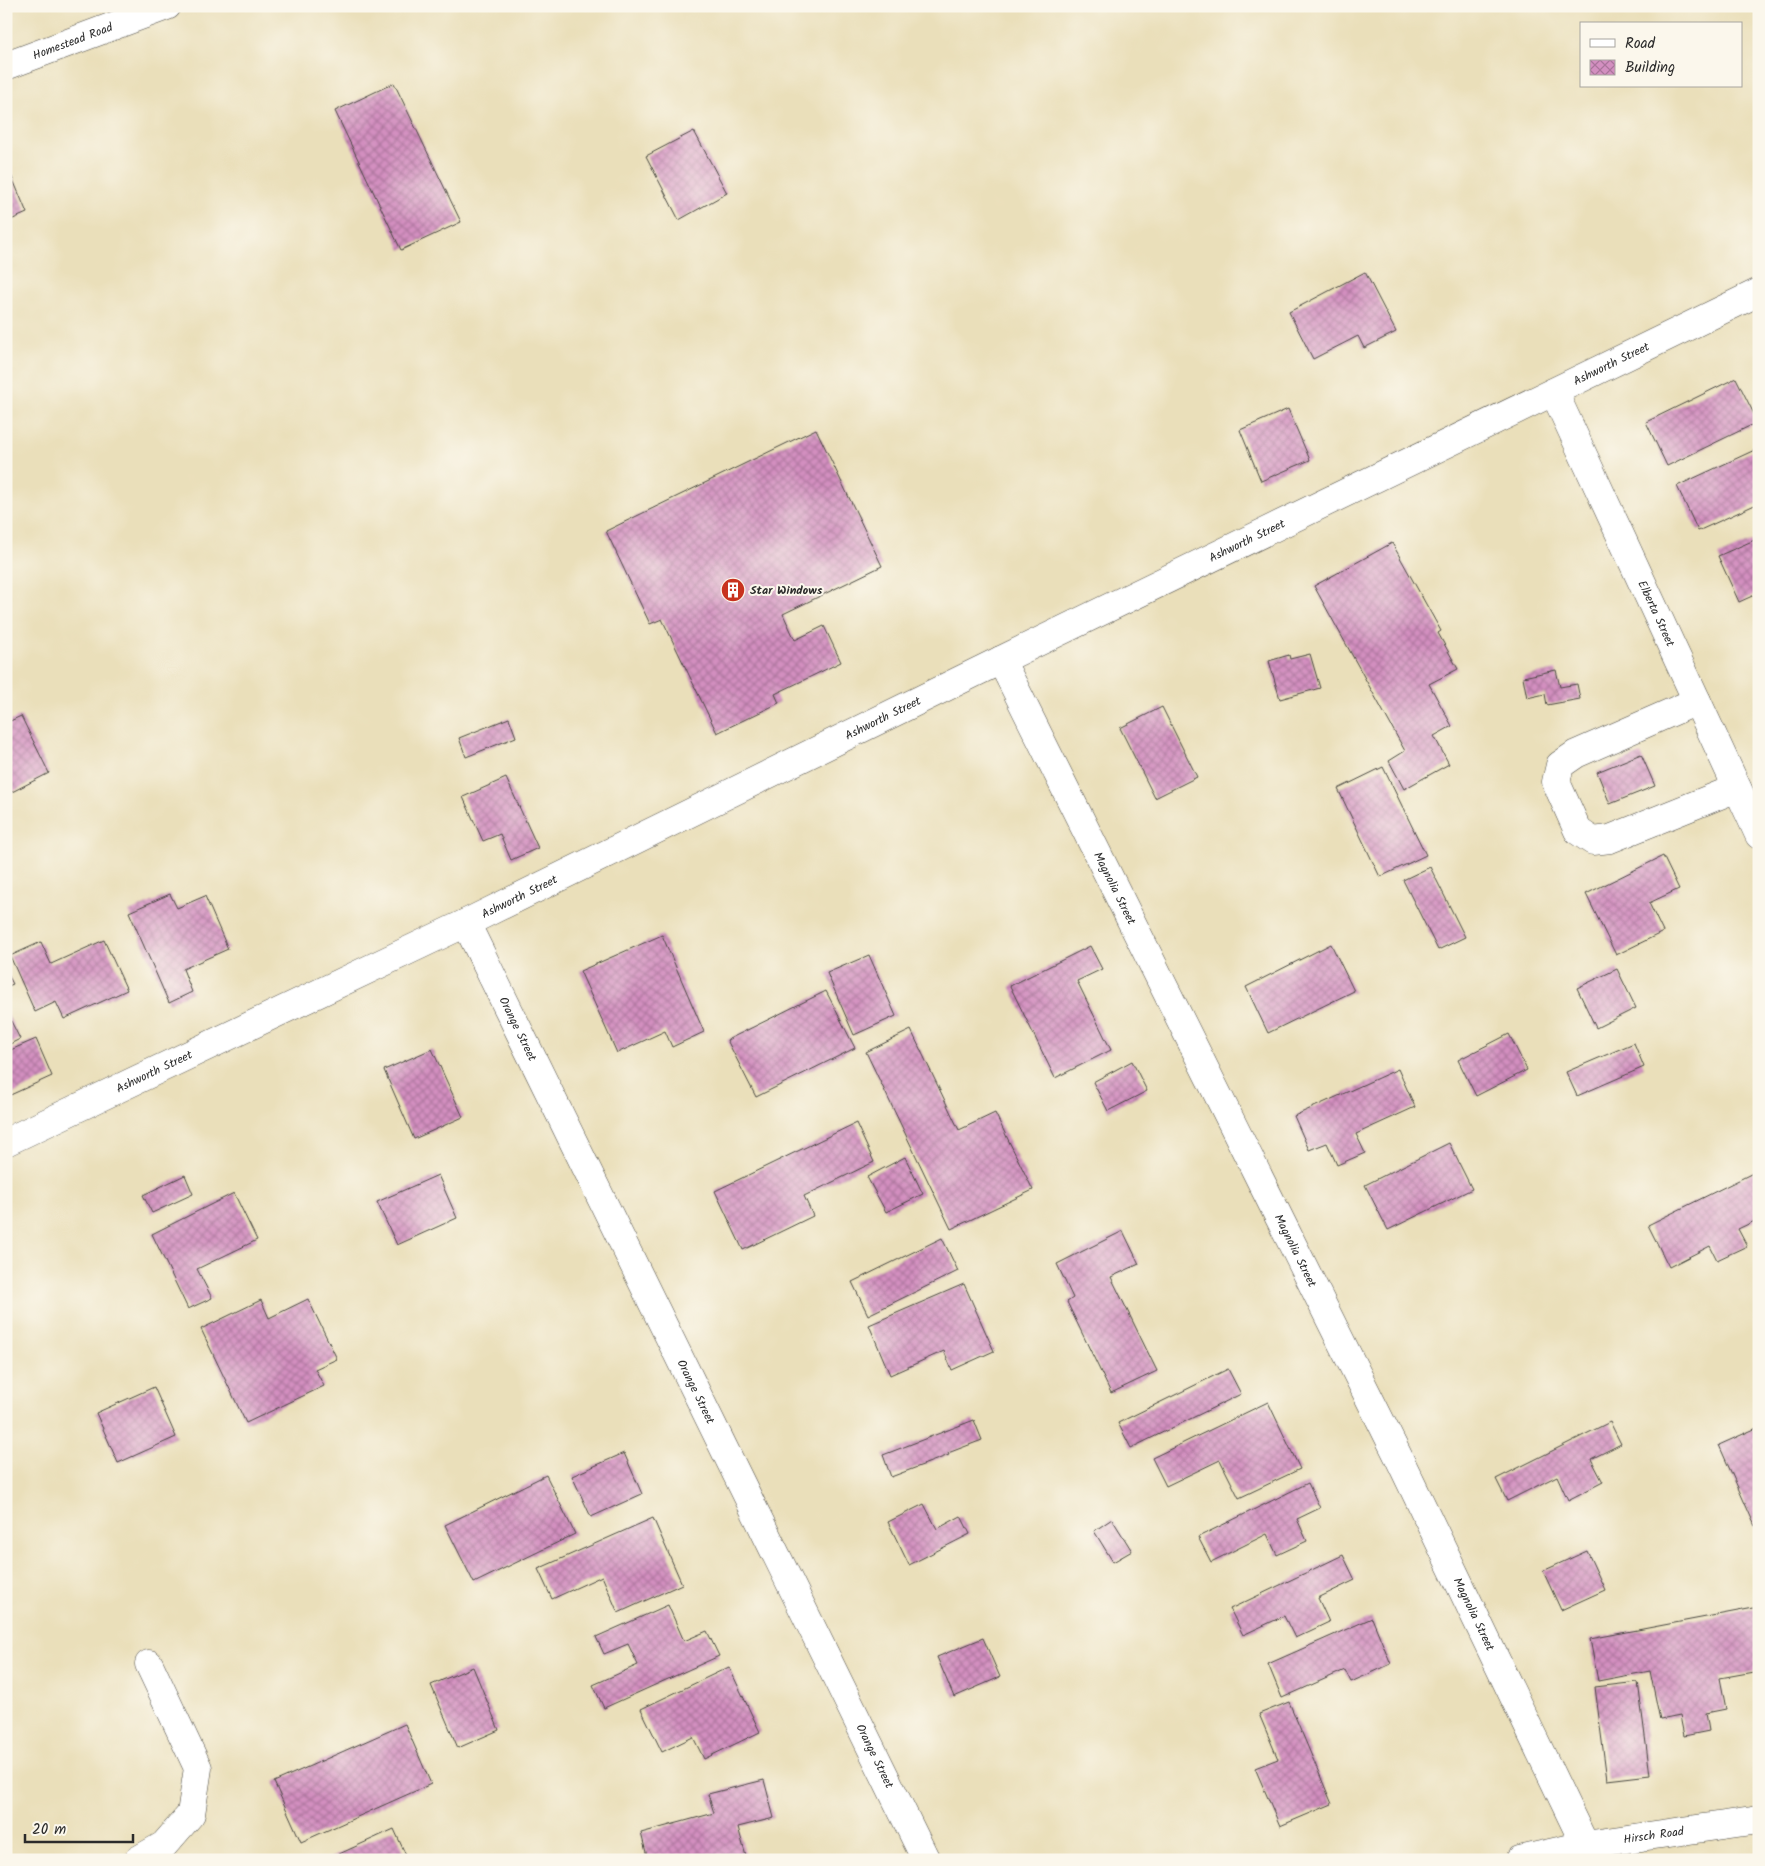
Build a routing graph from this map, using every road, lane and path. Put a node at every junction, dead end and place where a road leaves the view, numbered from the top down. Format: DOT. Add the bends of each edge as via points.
graph roads {
  1 [pos="167,6"];
  2 [pos="6,66"];
  3 [pos="1759,292"];
  4 [pos="1554,392"];
  5 [pos="1001,660"];
  6 [pos="1697,701"];
  7 [pos="1737,788"];
  8 [pos="1759,835"];
  9 [pos="466,923"];
  10 [pos="6,1142"];
  11 [pos="149,1664"];
  12 [pos="1759,1820"];
  13 [pos="1585,1846"];
  14 [pos="138,1860"];
  15 [pos="926,1860"];
  16 [pos="1520,1860"];
  1 -- 2 [label="street, Homestead Road"];
  3 -- 4 [label="street, Ashworth Street"];
  4 -- 5 [label="street, Ashworth Street"];
  4 -- 6 [label="street, Elberta Street"];
  5 -- 9 [label="street, Ashworth Street"];
  5 -- 13 [label="street, Magnolia Street" via="1397,1454"];
  6 -- 7 [label="street, Elberta Street"];
  6 -- 7 [label="street" via="1576,754 1560,765 1556,782 1578,830 1593,841 1610,839"];
  7 -- 8 [label="street, Elberta Street"];
  9 -- 10 [label="street, Ashworth Street"];
  9 -- 15 [label="street, Orange Street"];
  11 -- 14 [label="street" via="198,1768 191,1814 164,1845"];
  12 -- 13 [label="street, Hirsch Road"];
  13 -- 16 [label="street, Hirsch Road"];
}
